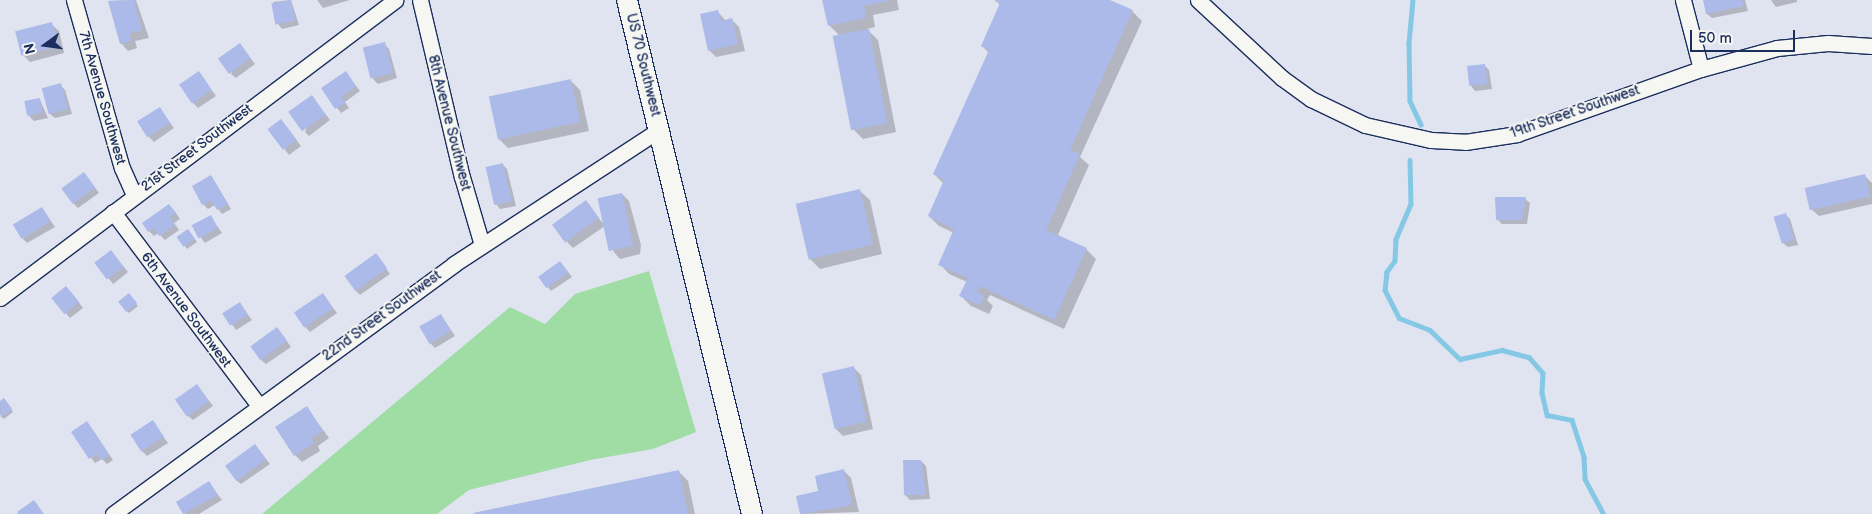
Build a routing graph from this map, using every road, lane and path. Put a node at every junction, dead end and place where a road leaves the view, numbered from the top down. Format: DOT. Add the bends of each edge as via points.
graph roads {
  1 [pos="74,0"];
  2 [pos="395,0"];
  3 [pos="420,0"];
  4 [pos="627,0"];
  5 [pos="1198,0"];
  6 [pos="1683,0"];
  7 [pos="1872,46"];
  8 [pos="1701,69"];
  9 [pos="660,129"];
  10 [pos="134,195"];
  11 [pos="113,212"];
  12 [pos="482,245"];
  13 [pos="0,298"];
  14 [pos="259,406"];
  15 [pos="113,514"];
  16 [pos="752,514"];
  1 -- 10 [label="street, 7th Avenue Southwest" via="122,168"];
  2 -- 10 [label="street, 21st Street Southwest"];
  3 -- 12 [label="street, 8th Avenue Southwest" via="462,177"];
  4 -- 9 [label="main road, US 70 Southwest"];
  5 -- 8 [label="street, 19th Street Southwest" via="1282,78 1326,108 1365,125 1431,140 1465,142 1517,134"];
  6 -- 8 [label="street"];
  7 -- 8 [label="street, 19th Street Southwest" via="1794,44"];
  9 -- 12 [label="street, 22nd Street Southwest"];
  9 -- 16 [label="main road, US 70 Southwest"];
  10 -- 11 [label="street, 21st Street Southwest"];
  11 -- 13 [label="street, 21st Street Southwest"];
  11 -- 14 [label="street, 6th Avenue Southwest"];
  12 -- 14 [label="street, 22nd Street Southwest"];
  14 -- 15 [label="street, 22nd Street Southwest"];
}
